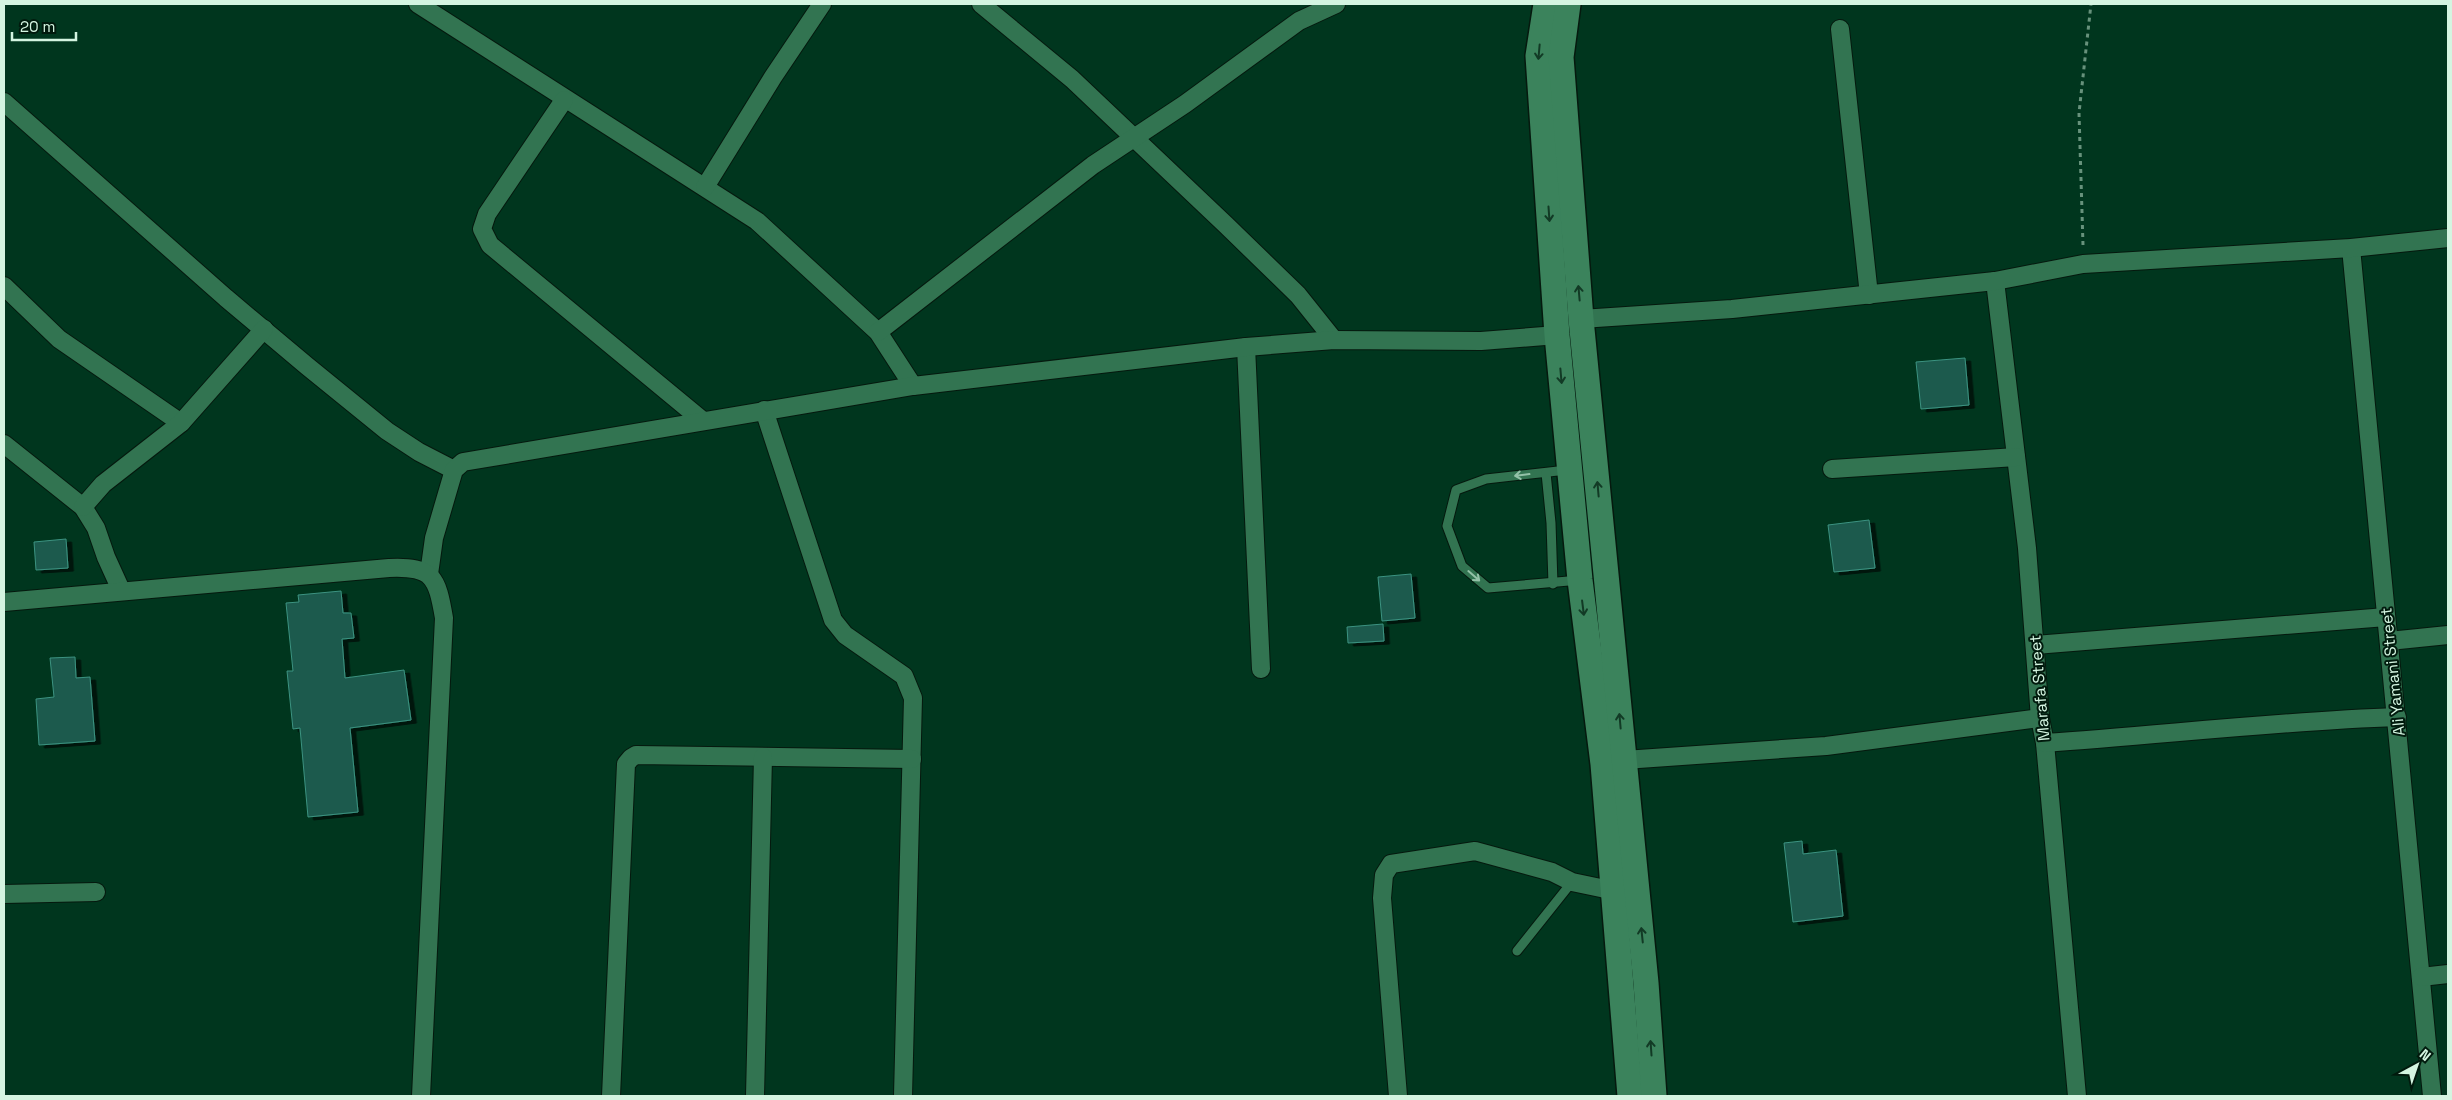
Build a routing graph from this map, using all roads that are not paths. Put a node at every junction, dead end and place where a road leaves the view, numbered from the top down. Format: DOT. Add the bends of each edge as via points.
graph roads {
  1 [pos="418,4"];
  2 [pos="822,4"];
  3 [pos="981,4"];
  4 [pos="1336,4"];
  5 [pos="1546,4"];
  6 [pos="1568,4"];
  7 [pos="1840,29"];
  8 [pos="564,100"];
  9 [pos="4,102"];
  10 [pos="1133,138"];
  11 [pos="705,187"];
  12 [pos="2448,238"];
  13 [pos="2351,248"];
  14 [pos="1995,281"];
  15 [pos="4,286"];
  16 [pos="1869,295"];
  17 [pos="1581,319"];
  18 [pos="264,329"];
  19 [pos="878,332"];
  20 [pos="1557,335"];
  21 [pos="1334,340"];
  22 [pos="1246,347"];
  23 [pos="912,386"];
  24 [pos="764,410"];
  25 [pos="703,421"];
  26 [pos="181,423"];
  27 [pos="4,444"];
  28 [pos="2016,457"];
  29 [pos="1832,469"];
  30 [pos="454,470"];
  31 [pos="1570,470"];
  32 [pos="1546,472"];
  33 [pos="84,507"];
  34 [pos="1575,521"];
  35 [pos="429,574"];
  36 [pos="1580,580"];
  37 [pos="1553,584"];
  38 [pos="122,590"];
  39 [pos="4,602"];
  40 [pos="2386,617"];
  41 [pos="2448,635"];
  42 [pos="2390,640"];
  43 [pos="2036,645"];
  44 [pos="1261,669"];
  45 [pos="2396,717"];
  46 [pos="2040,718"];
  47 [pos="2044,744"];
  48 [pos="763,757"];
  49 [pos="912,759"];
  50 [pos="1624,760"];
  51 [pos="1572,882"];
  52 [pos="1615,891"];
  53 [pos="96,892"];
  54 [pos="4,894"];
  55 [pos="1517,951"];
  56 [pos="2448,974"];
  57 [pos="2421,977"];
  58 [pos="1634,985"];
  59 [pos="420,1096"];
  60 [pos="611,1096"];
  61 [pos="755,1096"];
  62 [pos="902,1096"];
  63 [pos="1398,1096"];
  64 [pos="1630,1096"];
  65 [pos="1654,1096"];
  66 [pos="2077,1096"];
  67 [pos="2432,1096"];
  1 -- 8 [label="street"];
  2 -- 11 [label="street"];
  3 -- 10 [label="street" via="1072,79"];
  4 -- 10 [label="street" via="1299,21"];
  5 -- 20 [label="main road, one-way" via="1538,56"];
  17 -- 6 [label="main road, one-way" via="1560,57"];
  7 -- 16 [label="street"];
  8 -- 11 [label="street"];
  8 -- 25 [label="street" via="488,214 482,229 490,245"];
  9 -- 18 [label="street"];
  10 -- 19 [label="street" via="1093,165"];
  10 -- 21 [label="street" via="1298,296"];
  11 -- 19 [label="street" via="757,222"];
  12 -- 13 [label="street"];
  13 -- 14 [label="street" via="2084,264"];
  13 -- 40 [label="street, Ali Yamani Street"];
  14 -- 16 [label="street"];
  14 -- 28 [label="street, Marafa Street"];
  15 -- 26 [label="street" via="59,339"];
  16 -- 17 [label="street" via="1732,309"];
  34 -- 17 [label="main road, one-way"];
  18 -- 26 [label="street"];
  18 -- 30 [label="street" via="387,431"];
  19 -- 23 [label="street"];
  20 -- 21 [label="street" via="1481,341"];
  20 -- 31 [label="main road, one-way"];
  21 -- 22 [label="street"];
  22 -- 23 [label="street"];
  22 -- 44 [label="street"];
  23 -- 24 [label="street"];
  24 -- 25 [label="street"];
  24 -- 49 [label="street" via="833,620 846,635 904,676 914,698"];
  25 -- 30 [label="street" via="463,462"];
  26 -- 33 [label="street" via="103,484"];
  27 -- 33 [label="street"];
  28 -- 29 [label="street"];
  28 -- 43 [label="street, Marafa Street"];
  30 -- 35 [label="street" via="434,538"];
  31 -- 32 [label="lane"];
  31 -- 34 [label="main road"];
  32 -- 34 [label="lane"];
  32 -- 37 [label="lane, one-way" via="1486,480 1456,490 1447,526 1462,566 1488,588"];
  33 -- 38 [label="street"];
  34 -- 36 [label="main road"];
  34 -- 37 [label="lane"];
  50 -- 34 [label="main road, one-way"];
  35 -- 38 [label="street" via="411,567 389,568"];
  35 -- 59 [label="street" via="439,588 444,618"];
  36 -- 37 [label="lane"];
  36 -- 52 [label="main road, one-way"];
  38 -- 39 [label="street"];
  40 -- 42 [label="street, Ali Yamani Street"];
  40 -- 43 [label="street"];
  41 -- 42 [label="street"];
  42 -- 45 [label="street, Ali Yamani Street"];
  43 -- 46 [label="street, Marafa Street"];
  45 -- 47 [label="street" via="2306,720"];
  45 -- 57 [label="street, Ali Yamani Street"];
  46 -- 47 [label="street, Marafa Street"];
  46 -- 50 [label="street" via="1826,746"];
  47 -- 66 [label="street, Marafa Street"];
  48 -- 49 [label="street"];
  48 -- 60 [label="street" via="636,755 626,764"];
  48 -- 61 [label="street"];
  49 -- 62 [label="street"];
  58 -- 50 [label="main road, one-way"];
  51 -- 52 [label="street"];
  51 -- 55 [label="lane"];
  51 -- 63 [label="street" via="1552,872 1475,851 1391,864 1384,875 1382,898"];
  52 -- 58 [label="main road"];
  53 -- 54 [label="street"];
  56 -- 57 [label="street"];
  57 -- 67 [label="street, Ali Yamani Street"];
  58 -- 64 [label="main road"];
  65 -- 58 [label="main road, one-way"];
}
